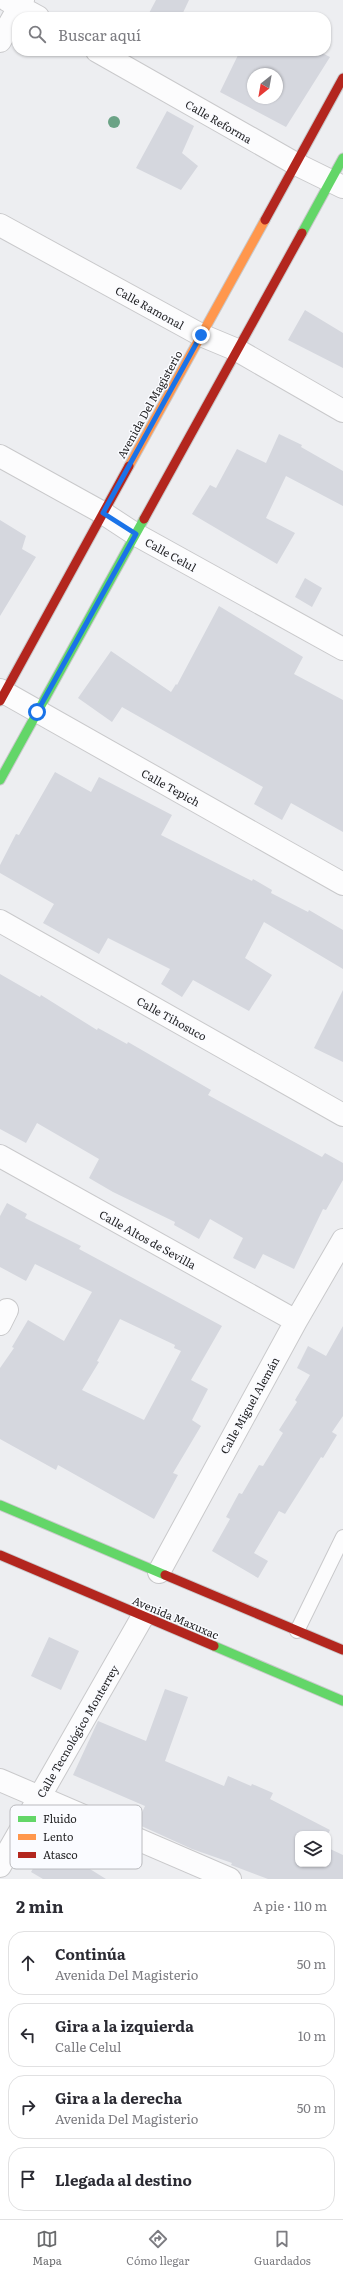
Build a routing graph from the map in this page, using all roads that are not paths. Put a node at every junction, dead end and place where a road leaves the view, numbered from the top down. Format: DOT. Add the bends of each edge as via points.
graph roads {
  1 [pos="12,22"];
  2 [pos="0,41"];
  3 [pos="106,56"];
  4 [pos="343,78"];
  5 [pos="343,158"];
  6 [pos="296,164"];
  7 [pos="337,184"];
  8 [pos="0,225"];
  9 [pos="201,335"];
  10 [pos="237,350"];
  11 [pos="343,412"];
  12 [pos="0,456"];
  13 [pos="103,513"];
  14 [pos="136,534"];
  15 [pos="343,649"];
  16 [pos="2,694"];
  17 [pos="37,712"];
  18 [pos="0,780"];
  19 [pos="343,884"];
  20 [pos="0,921"];
  21 [pos="343,1115"];
  22 [pos="0,1156"];
  23 [pos="343,1240"];
  24 [pos="296,1321"];
  25 [pos="0,1505"];
  26 [pos="343,1537"];
  27 [pos="0,1555"];
  28 [pos="159,1572"];
  29 [pos="143,1616"];
  30 [pos="297,1631"];
  31 [pos="343,1650"];
  32 [pos="343,1701"];
  33 [pos="0,1780"];
  34 [pos="40,1796"];
  35 [pos="35,1805"];
  36 [pos="61,1805"];
  37 [pos="142,1841"];
  38 [pos="10,1848"];
  39 [pos="0,1866"];
  40 [pos="230,1879"];
  1 -- 2 [label="street"];
  3 -- 6 [label="street, Calle Reforma"];
  4 -- 6 [label="street, Avenida Del Magisterio"];
  5 -- 7 [label="street"];
  6 -- 7 [label="street, Calle Reforma"];
  6 -- 9 [label="street, Avenida Del Magisterio"];
  7 -- 10 [label="street"];
  8 -- 9 [label="street, Calle Ramonal"];
  9 -- 10 [label="street, Calle Ramonal"];
  9 -- 13 [label="street, Avenida Del Magisterio"];
  10 -- 11 [label="street, Calle Ramonal"];
  10 -- 14 [label="street"];
  12 -- 13 [label="street, Calle Celul"];
  13 -- 14 [label="street, Calle Celul"];
  13 -- 16 [label="street, Avenida Del Magisterio"];
  14 -- 15 [label="street, Calle Celul"];
  14 -- 17 [label="street"];
  16 -- 17 [label="street, Calle Tepich"];
  17 -- 18 [label="street"];
  17 -- 19 [label="street, Calle Tepich"];
  20 -- 21 [label="street, Calle Tihosuco"];
  22 -- 24 [label="street, Calle Altos de Sevilla"];
  23 -- 24 [label="street, Calle Miguel Alemán"];
  24 -- 28 [label="street, Calle Miguel Alemán"];
  25 -- 28 [label="street"];
  26 -- 30 [label="lane"];
  27 -- 29 [label="street, Avenida Maxuxac"];
  28 -- 30 [label="street"];
  29 -- 32 [label="street, Avenida Maxuxac"];
  29 -- 34 [label="street, Calle Tecnológico Monterrey"];
  30 -- 31 [label="street"];
  33 -- 34 [label="street"];
  34 -- 35 [label="street, Calle Tecnológico Monterrey"];
  34 -- 36 [label="street"];
  37 -- 40 [label="street"];
  38 -- 39 [label="street, Calle Tecnológico Monterrey"];
}
